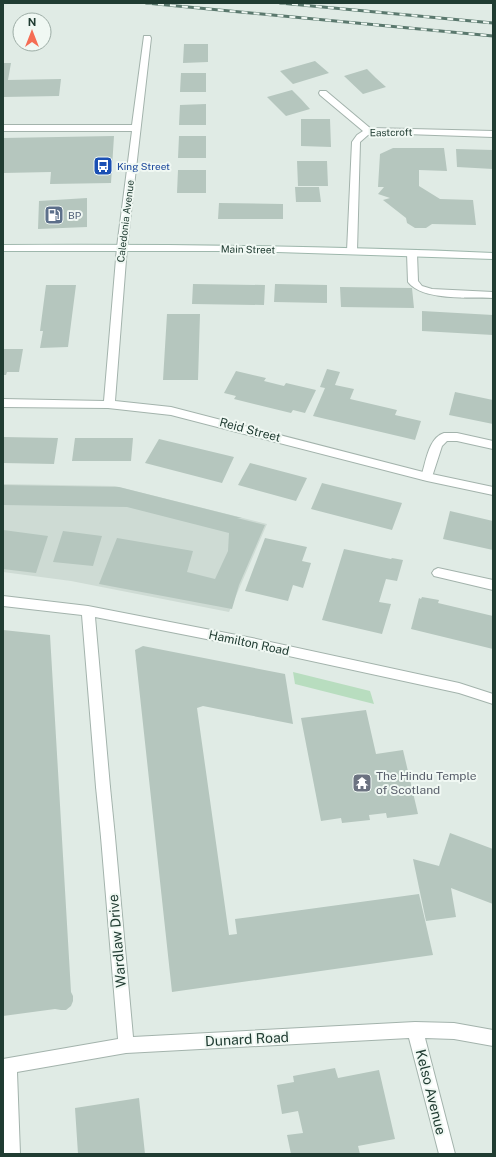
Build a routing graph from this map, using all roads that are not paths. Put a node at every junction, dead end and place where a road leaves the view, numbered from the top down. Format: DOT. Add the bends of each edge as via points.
graph roads {
  1 [pos="147,38"];
  2 [pos="323,93"];
  3 [pos="3,128"];
  4 [pos="137,128"];
  5 [pos="368,131"];
  6 [pos="493,134"];
  7 [pos="122,247"];
  8 [pos="3,248"];
  9 [pos="352,251"];
  10 [pos="412,253"];
  11 [pos="493,256"];
  12 [pos="493,294"];
  13 [pos="3,403"];
  14 [pos="109,404"];
  15 [pos="493,444"];
  16 [pos="428,477"];
  17 [pos="493,491"];
  18 [pos="438,573"];
  19 [pos="493,585"];
  20 [pos="3,601"];
  21 [pos="88,611"];
  22 [pos="493,699"];
  23 [pos="415,1030"];
  24 [pos="493,1038"];
  25 [pos="126,1045"];
  26 [pos="6,1066"];
  27 [pos="12,1154"];
  28 [pos="447,1154"];
  1 -- 4 [label="street, Caledonia Avenue"];
  2 -- 5 [label="street"];
  3 -- 4 [label="street"];
  4 -- 7 [label="street, Caledonia Avenue"];
  5 -- 6 [label="street, Eastcroft"];
  5 -- 9 [label="street, Eastcroft" via="360,135 356,142"];
  7 -- 8 [label="street, Main Street"];
  7 -- 9 [label="street, Main Street"];
  7 -- 14 [label="street, Caledonia Avenue"];
  9 -- 10 [label="street, Main Street"];
  10 -- 11 [label="street, Main Street"];
  10 -- 12 [label="street" via="413,282 419,288 431,292"];
  13 -- 14 [label="street, Reid Street"];
  14 -- 16 [label="street, Reid Street" via="138,406 200,417"];
  15 -- 16 [label="street" via="444,437 437,444"];
  16 -- 17 [label="street, Reid Street"];
  18 -- 19 [label="street"];
  20 -- 21 [label="street, Hamilton Road"];
  21 -- 22 [label="street, Hamilton Road" via="252,643 458,688"];
  21 -- 25 [label="street, Wardlaw Drive"];
  23 -- 24 [label="street, Dunard Road" via="454,1031"];
  23 -- 25 [label="street, Dunard Road"];
  23 -- 28 [label="street, Kelso Avenue"];
  25 -- 26 [label="street, Dunard Road"];
  26 -- 27 [label="street"];
}
